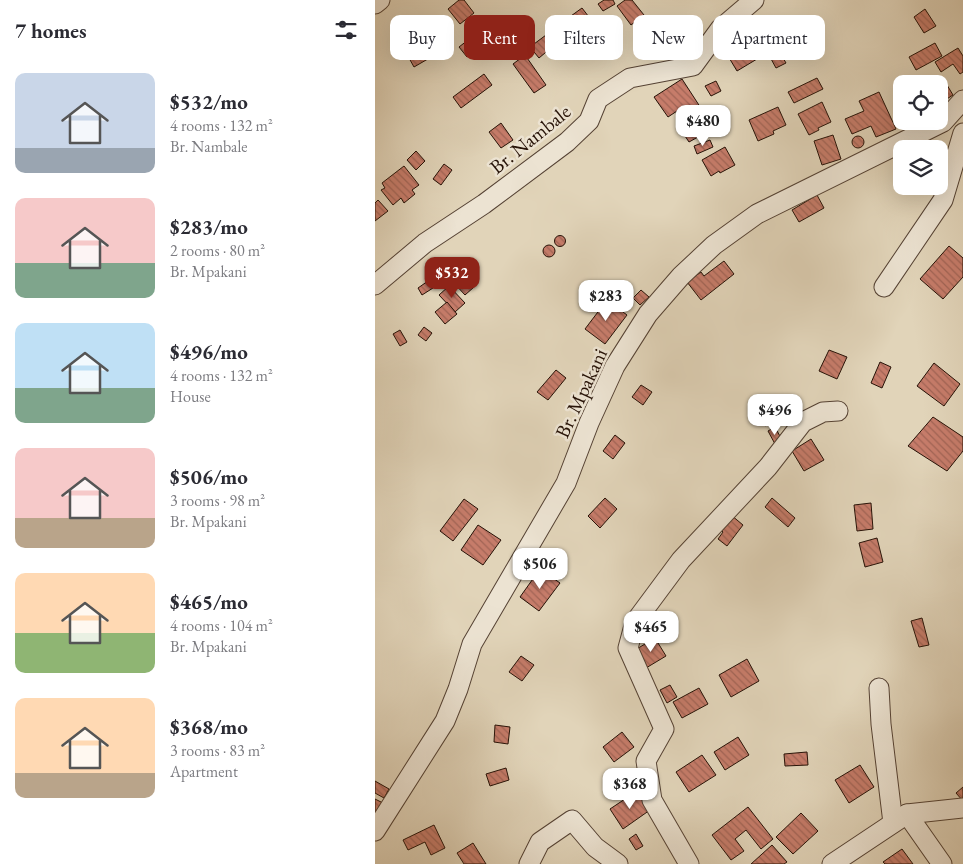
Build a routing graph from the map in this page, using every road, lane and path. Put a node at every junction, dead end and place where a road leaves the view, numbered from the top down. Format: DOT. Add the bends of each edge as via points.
graph roads {
  1 [pos="380,0"];
  2 [pos="754,0"];
  3 [pos="375,4"];
  4 [pos="963,100"];
  5 [pos="963,133"];
  6 [pos="375,285"];
  7 [pos="884,287"];
  8 [pos="838,411"];
  9 [pos="879,688"];
  10 [pos="963,808"];
  11 [pos="900,819"];
  12 [pos="375,830"];
  13 [pos="529,864"];
  14 [pos="617,864"];
  15 [pos="689,864"];
  16 [pos="832,864"];
  17 [pos="942,864"];
  1 -- 3 [label="street"];
  2 -- 6 [label="street, Br. Nambale" via="720,29 693,66 630,78 598,99 589,121 567,142 425,243"];
  4 -- 12 [label="street, Br. Mpakani" via="943,122 757,214 715,245 681,276 648,314 615,366 566,483 472,644 445,721"];
  5 -- 7 [label="street" via="943,200"];
  8 -- 15 [label="street" via="823,412 803,422 768,467 681,560 635,622 629,648 664,729 646,761 653,800"];
  9 -- 11 [label="street" via="881,724"];
  10 -- 11 [label="street"];
  11 -- 16 [label="street"];
  11 -- 17 [label="street"];
  13 -- 14 [label="street" via="540,842 572,820 595,847"];
}
